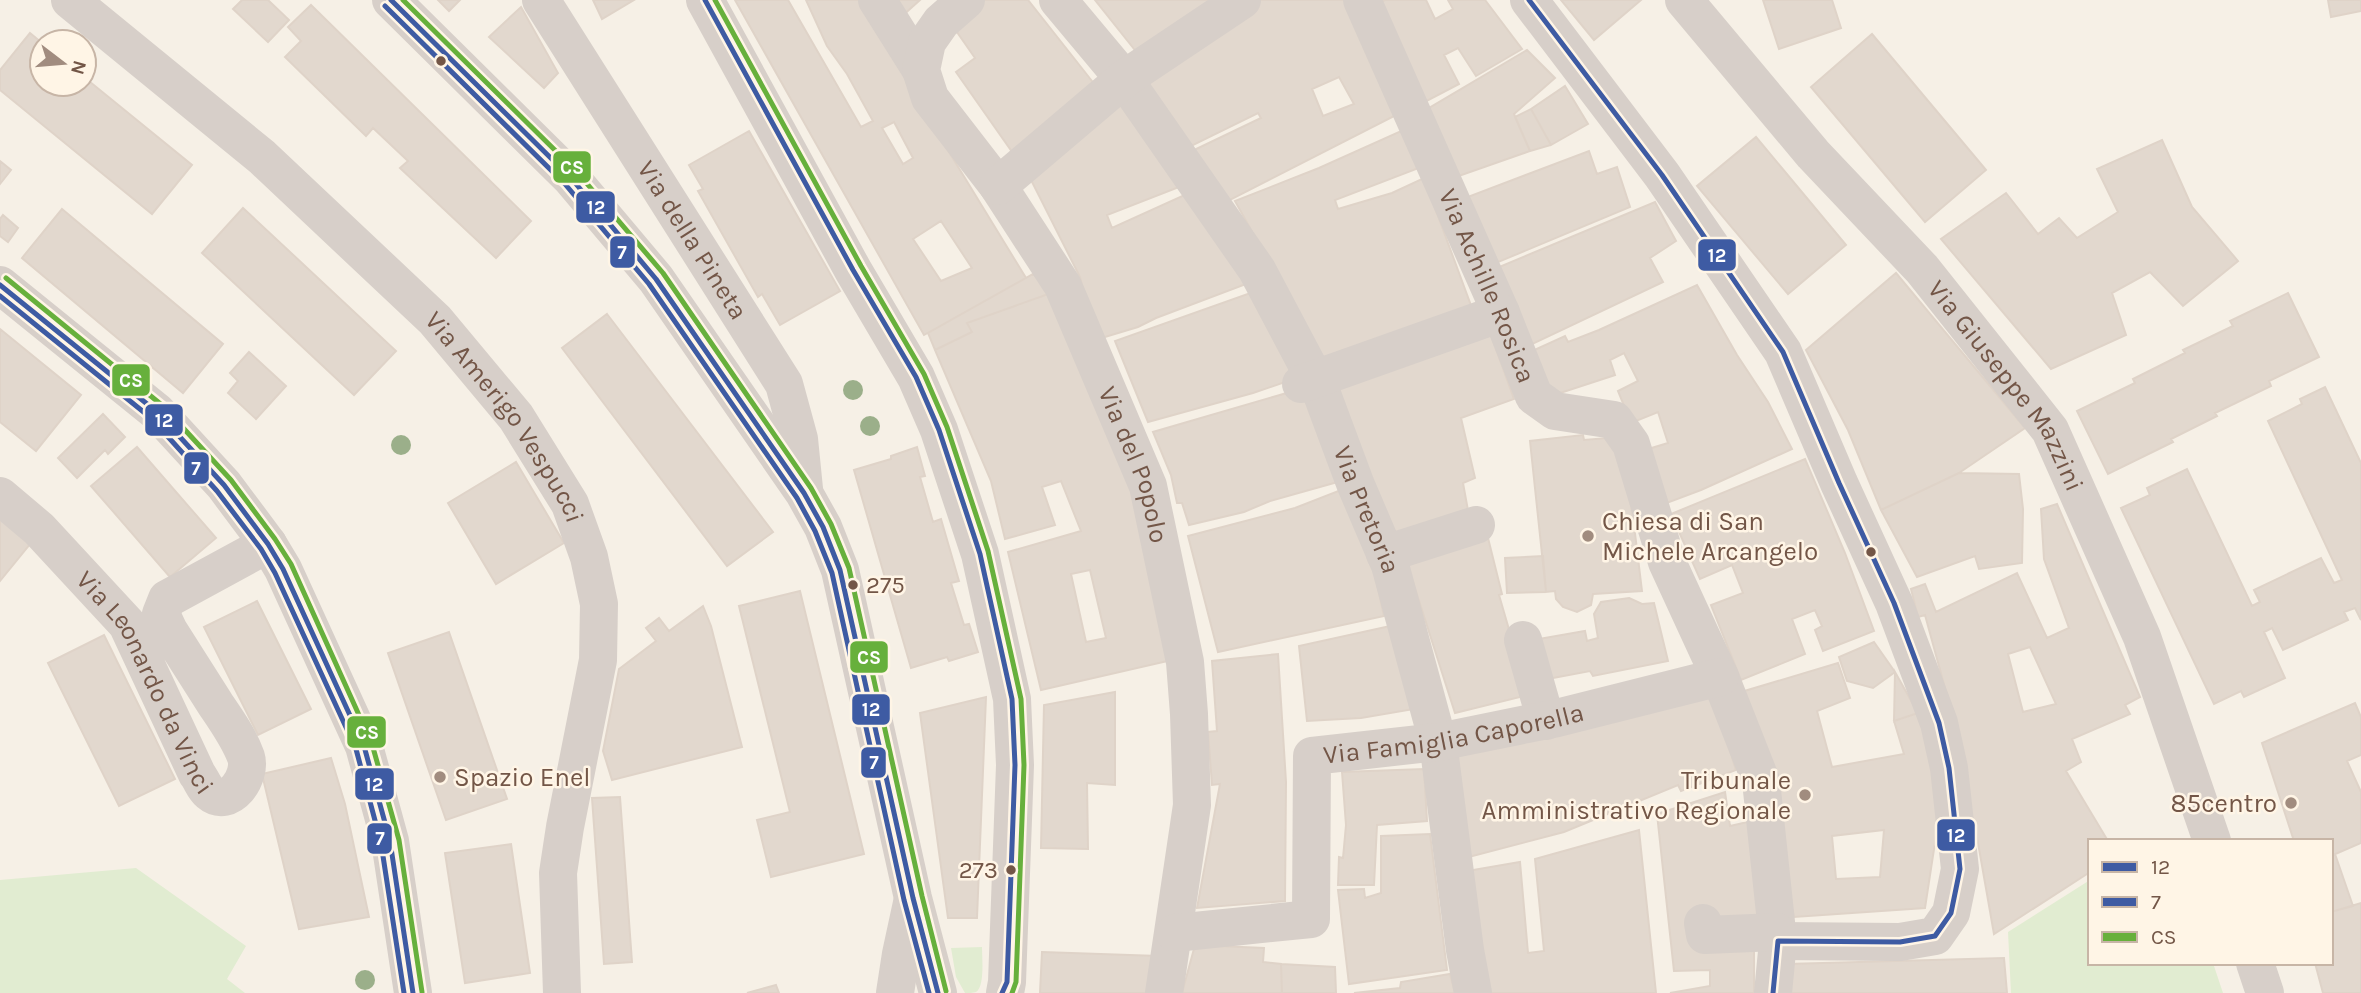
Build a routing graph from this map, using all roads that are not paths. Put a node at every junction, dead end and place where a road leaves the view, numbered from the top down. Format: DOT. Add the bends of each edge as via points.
graph roads {
  1 [pos="70,0"];
  2 [pos="391,0"];
  3 [pos="541,0"];
  4 [pos="705,0"];
  5 [pos="877,0"];
  6 [pos="966,0"];
  7 [pos="1058,0"];
  8 [pos="1242,0"];
  9 [pos="1529,0"];
  10 [pos="1684,0"];
  11 [pos="1364,7"];
  12 [pos="921,70"];
  13 [pos="1124,79"];
  14 [pos="998,186"];
  15 [pos="0,285"];
  16 [pos="1501,313"];
  17 [pos="1308,381"];
  18 [pos="804,493"];
  19 [pos="0,496"];
  20 [pos="1476,525"];
  21 [pos="268,544"];
  22 [pos="1385,554"];
  23 [pos="1523,640"];
  24 [pos="1720,677"];
  25 [pos="1546,721"];
  26 [pos="1438,742"];
  27 [pos="2211,839"];
  28 [pos="914,898"];
  29 [pos="1703,923"];
  30 [pos="1175,933"];
  31 [pos="1778,937"];
  32 [pos="924,939"];
  33 [pos="2256,965"];
  34 [pos="1005,989"];
  35 [pos="412,993"];
  36 [pos="562,993"];
  37 [pos="895,993"];
  38 [pos="938,993"];
  39 [pos="947,993"];
  40 [pos="1164,993"];
  41 [pos="1473,993"];
  42 [pos="1773,993"];
  43 [pos="2265,993"];
  1 -- 36 [label="street, Via Amerigo Vespucci" via="262,157 435,320 516,416 570,504 599,604 598,660 558,873"];
  2 -- 18 [label="street" via="529,136 656,279"];
  3 -- 18 [label="street, Via della Pineta" via="784,384 799,439"];
  4 -- 34 [label="street" via="916,377 939,429 981,554 1012,699 1014,849"];
  5 -- 12 [label="street, Via del Popolo"];
  6 -- 12 [label="street" via="927,42"];
  7 -- 13 [label="street, Via Pretoria"];
  8 -- 13 [label="street"];
  9 -- 31 [label="street" via="1662,175 1783,352 1894,603 1939,723 1959,869 1951,913 1935,936 1900,942"];
  10 -- 27 [label="street, Via Giuseppe Mazzini" via="1813,154 1922,269 2050,430 2142,637"];
  11 -- 16 [label="street, Via Achille Rosica"];
  12 -- 14 [label="street, Via del Popolo" via="930,98"];
  13 -- 14 [label="street"];
  13 -- 17 [label="street, Via Pretoria" via="1257,270"];
  14 -- 30 [label="street, Via del Popolo" via="1063,286 1148,486 1185,662 1189,714 1192,805"];
  15 -- 21 [label="street" via="157,412 224,485"];
  16 -- 17 [label="street"];
  16 -- 24 [label="street, Via Achille Rosica" via="1534,396 1555,411 1614,420 1632,444 1667,562"];
  17 -- 22 [label="street, Via Pretoria"];
  18 -- 28 [label="street" via="840,570"];
  19 -- 21 [label="street, Via Leonardo da Vinci" via="39,529 127,624 197,774 216,795 229,795 240,787 247,760 161,614 167,599"];
  20 -- 22 [label="street"];
  21 -- 35 [label="street" via="363,746 390,841"];
  22 -- 26 [label="street, Via Pretoria"];
  23 -- 25 [label="street"];
  24 -- 25 [label="street, Via Famiglia Caporella"];
  24 -- 31 [label="street, Via Achille Rosica" via="1761,781"];
  25 -- 26 [label="street, Via Famiglia Caporella"];
  26 -- 30 [label="street, Via Famiglia Caporella" via="1312,756 1311,919"];
  26 -- 41 [label="street, Via Pretoria"];
  28 -- 32 [label="street"];
  28 -- 37 [label="street"];
  29 -- 31 [label="street" via="1705,935"];
  30 -- 40 [label="street, Via del Popolo"];
  31 -- 42 [label="street, Via Achille Rosica"];
  32 -- 38 [label="street"];
  32 -- 39 [label="street"];
  33 -- 43 [label="street"];
}
